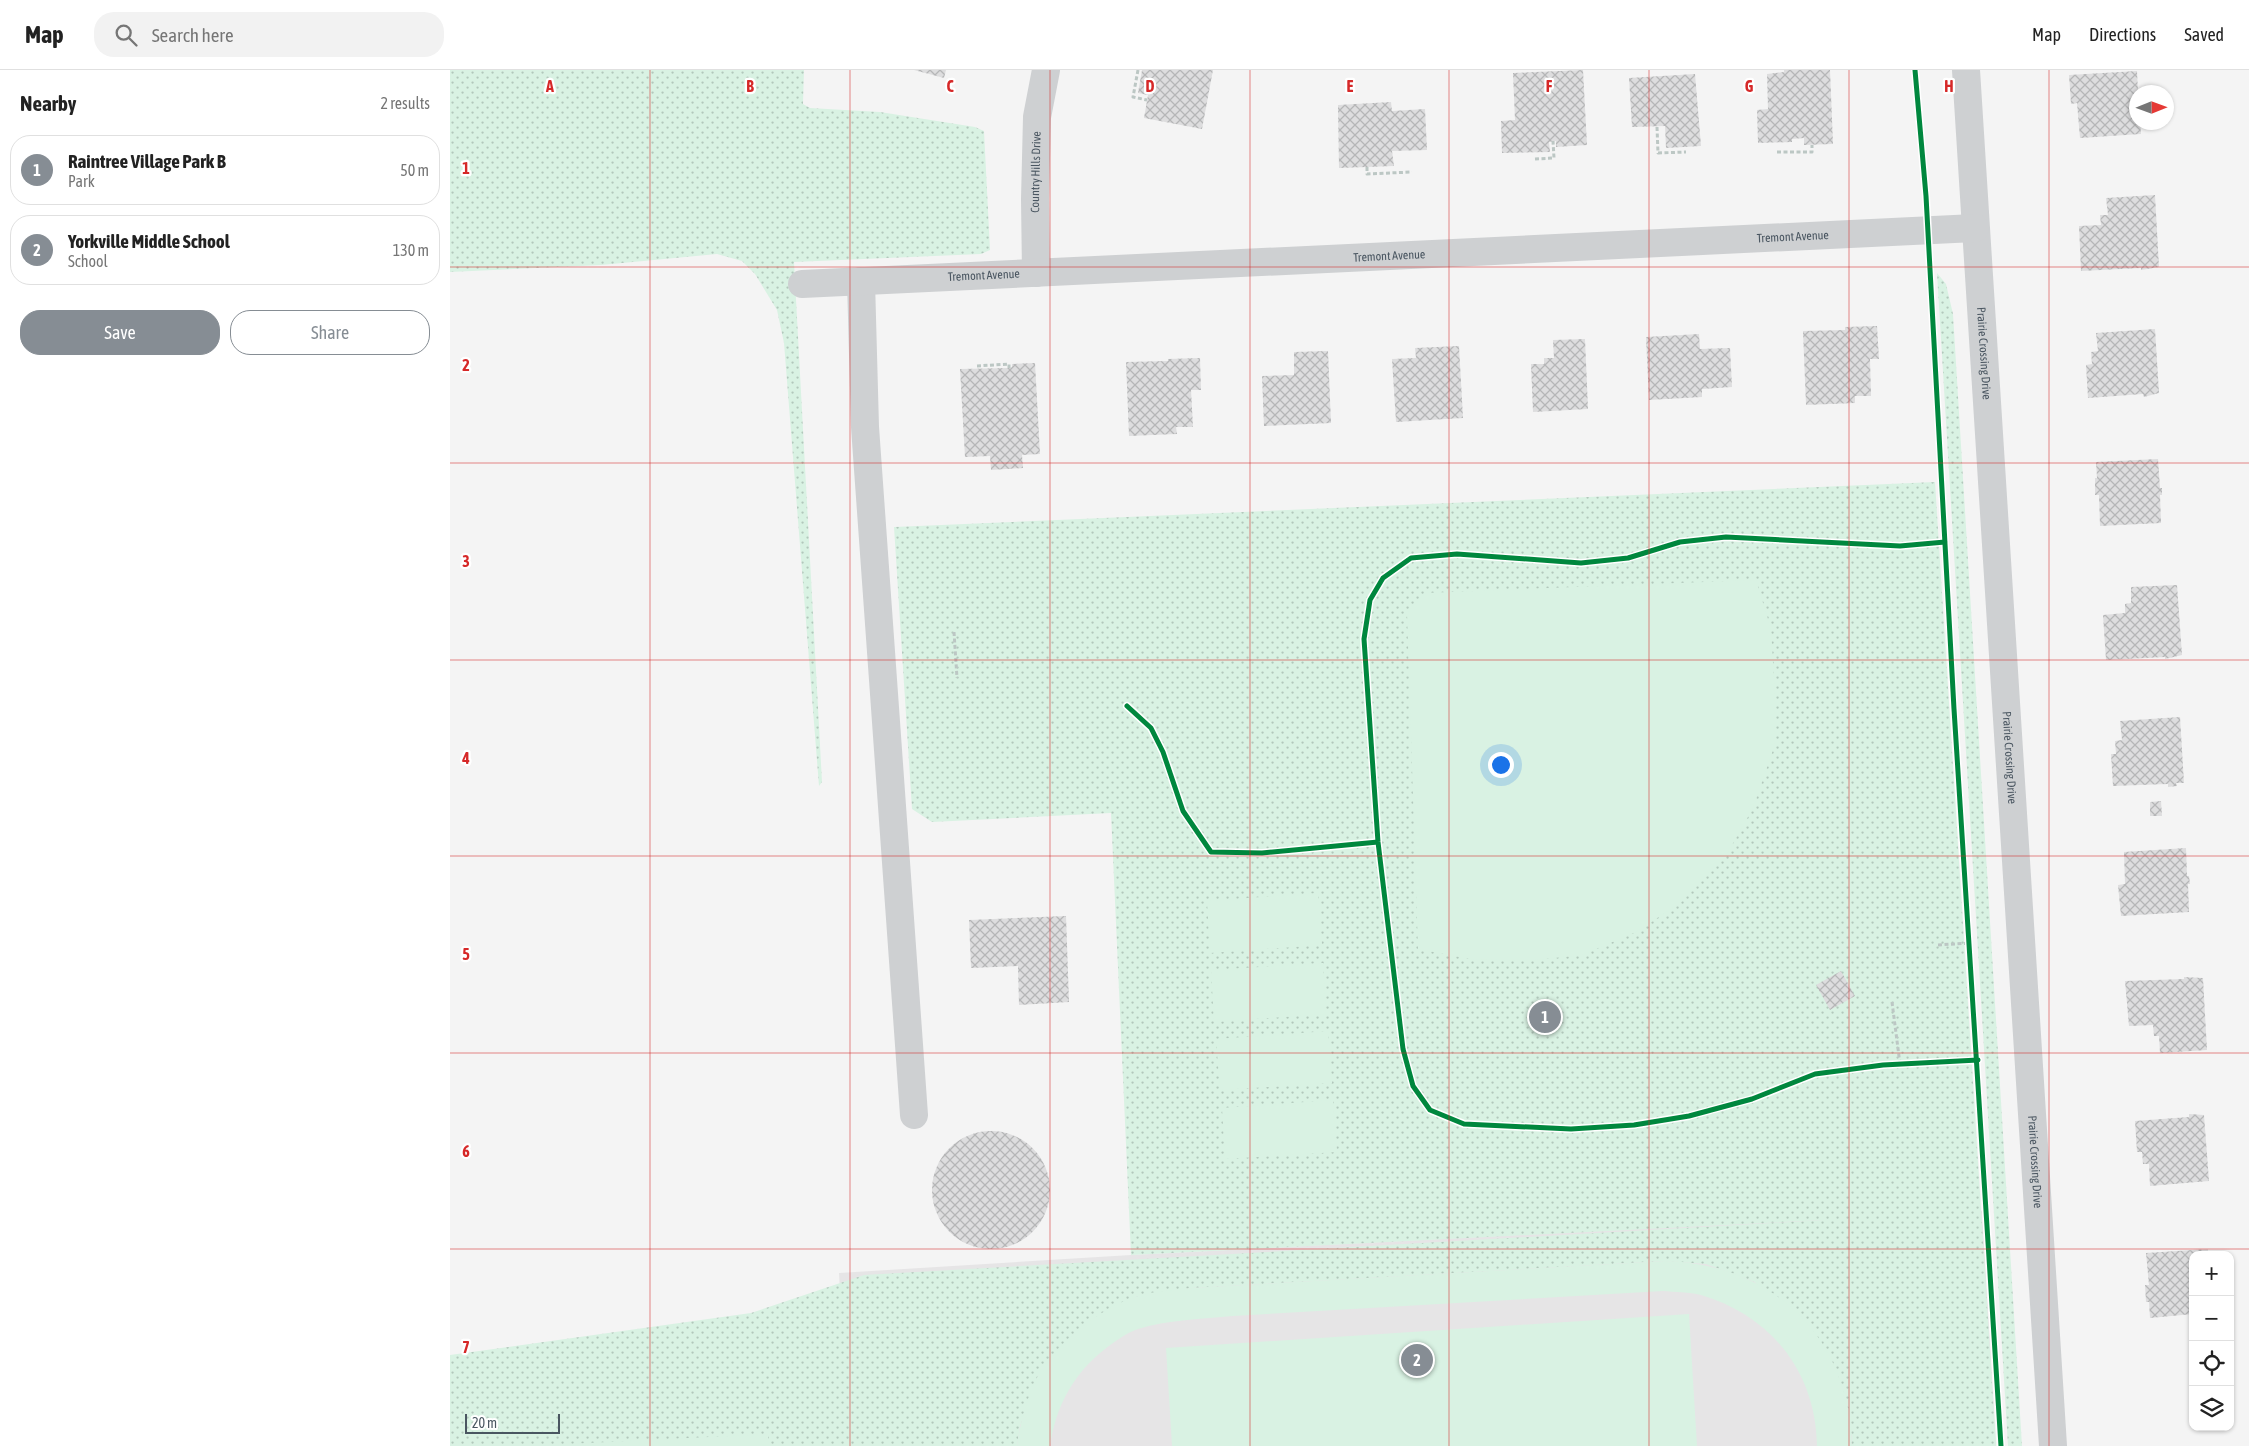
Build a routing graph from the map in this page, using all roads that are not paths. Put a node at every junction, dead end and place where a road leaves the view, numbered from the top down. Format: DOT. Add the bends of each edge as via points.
graph roads {
  1 [pos="1046,70"];
  2 [pos="1966,70"];
  3 [pos="1975,228"];
  4 [pos="1036,273"];
  5 [pos="861,281"];
  6 [pos="802,284"];
  7 [pos="914,1115"];
  8 [pos="2053,1446"];
  1 -- 4 [label="street, Country Hills Drive" via="1037,117"];
  2 -- 3 [label="street, Prairie Crossing Drive"];
  3 -- 4 [label="street, Tremont Avenue"];
  3 -- 8 [label="street, Prairie Crossing Drive"];
  4 -- 5 [label="street, Tremont Avenue"];
  5 -- 6 [label="street, Tremont Avenue"];
  5 -- 7 [label="street" via="865,427"];
}
